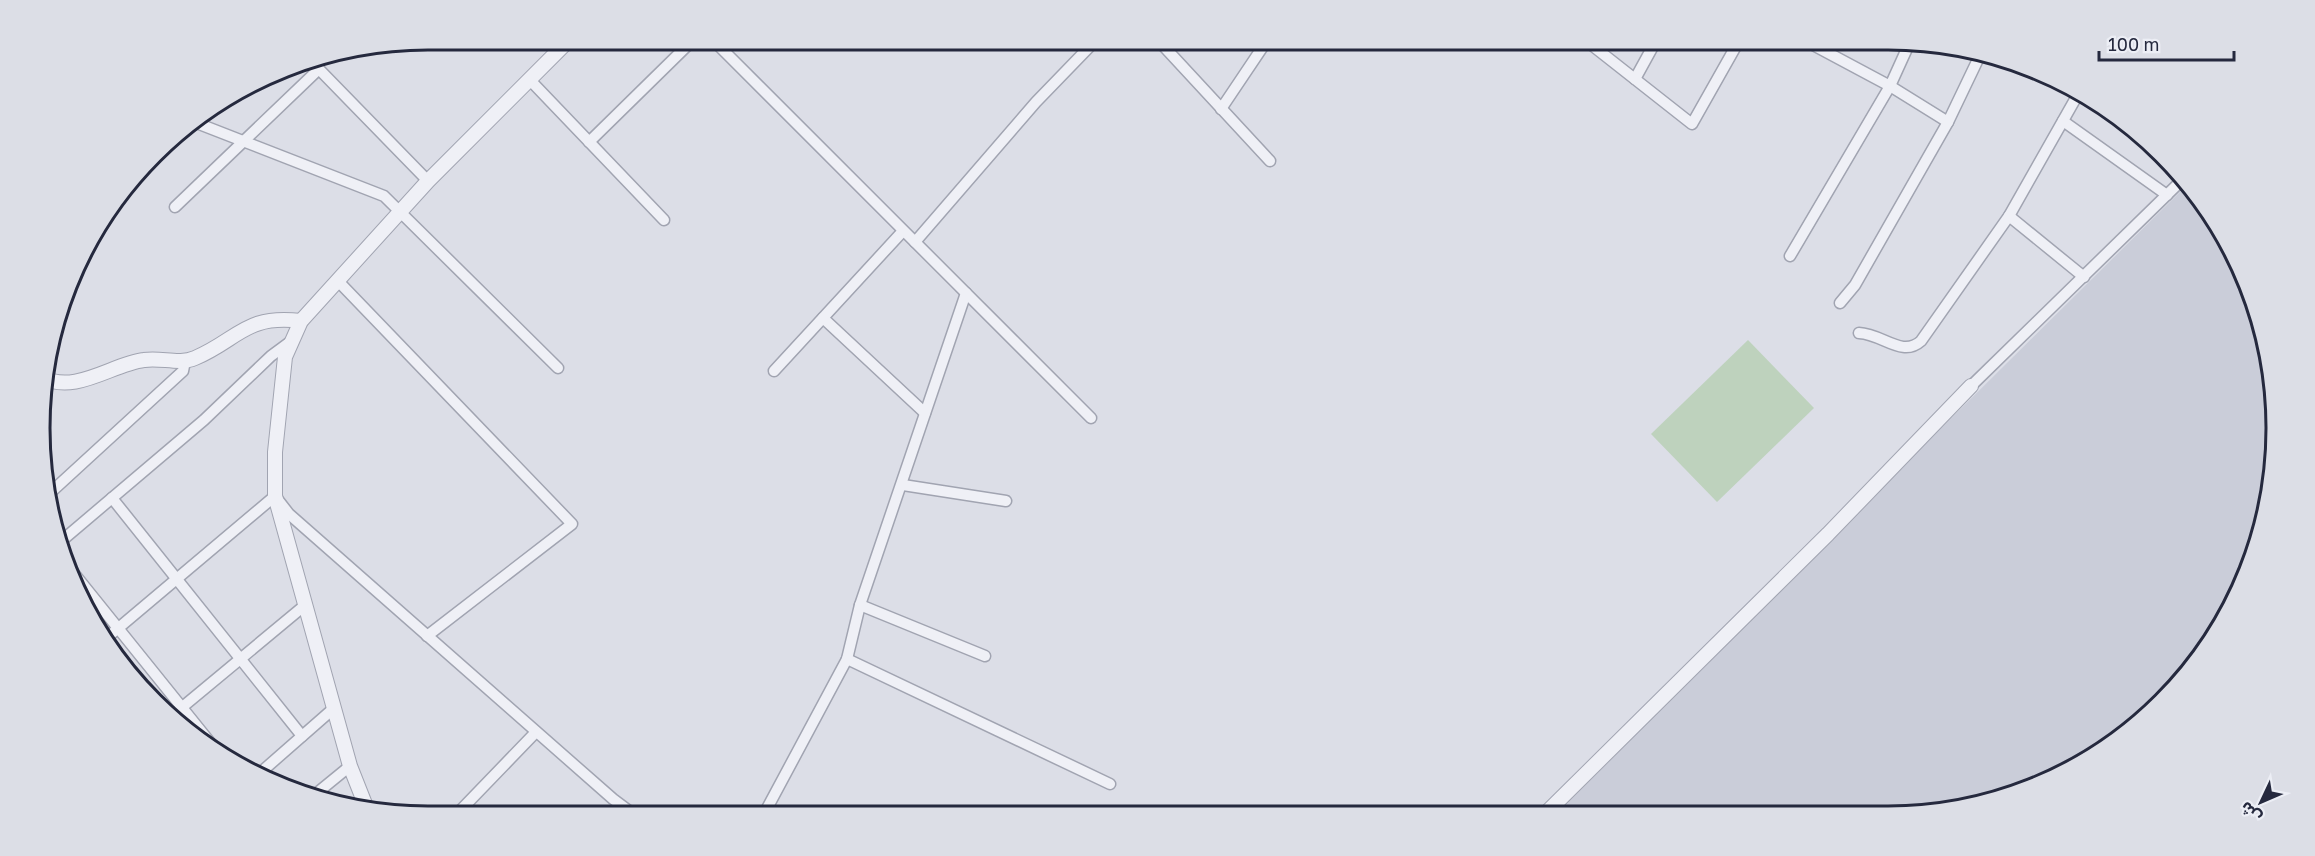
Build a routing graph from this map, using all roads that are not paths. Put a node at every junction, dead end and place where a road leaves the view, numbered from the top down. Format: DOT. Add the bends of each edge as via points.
graph roads {
  1 [pos="559,50"];
  2 [pos="683,50"];
  3 [pos="723,50"];
  4 [pos="1086,50"];
  5 [pos="1167,50"];
  6 [pos="1261,50"];
  7 [pos="1598,50"];
  8 [pos="1650,50"];
  9 [pos="1734,50"];
  10 [pos="1832,50"];
  11 [pos="1906,50"];
  12 [pos="1977,60"];
  13 [pos="316,66"];
  14 [pos="315,67"];
  15 [pos="529,79"];
  16 [pos="1635,79"];
  17 [pos="1890,86"];
  18 [pos="2075,100"];
  19 [pos="1221,109"];
  20 [pos="2064,121"];
  21 [pos="1948,122"];
  22 [pos="202,125"];
  23 [pos="245,140"];
  24 [pos="590,142"];
  25 [pos="1270,161"];
  26 [pos="428,181"];
  27 [pos="2177,185"];
  28 [pos="2167,195"];
  29 [pos="175,207"];
  30 [pos="401,211"];
  31 [pos="2009,216"];
  32 [pos="664,220"];
  33 [pos="903,231"];
  34 [pos="915,242"];
  35 [pos="1790,256"];
  36 [pos="2084,277"];
  37 [pos="338,281"];
  38 [pos="966,293"];
  39 [pos="1840,303"];
  40 [pos="823,318"];
  41 [pos="301,321"];
  42 [pos="1859,333"];
  43 [pos="290,342"];
  44 [pos="185,361"];
  45 [pos="558,368"];
  46 [pos="774,370"];
  47 [pos="53,382"];
  48 [pos="1971,386"];
  49 [pos="924,413"];
  50 [pos="1091,418"];
  51 [pos="903,485"];
  52 [pos="55,489"];
  53 [pos="275,496"];
  54 [pos="111,498"];
  55 [pos="1006,501"];
  56 [pos="66,537"];
  57 [pos="177,579"];
  58 [pos="84,586"];
  59 [pos="860,605"];
  60 [pos="304,606"];
  61 [pos="119,627"];
  62 [pos="111,634"];
  63 [pos="428,636"];
  64 [pos="985,656"];
  65 [pos="241,659"];
  66 [pos="847,659"];
  67 [pos="333,709"];
  68 [pos="178,711"];
  69 [pos="536,732"];
  70 [pos="302,736"];
  71 [pos="350,766"];
  72 [pos="265,769"];
  73 [pos="1110,784"];
  74 [pos="320,791"];
  75 [pos="364,801"];
  76 [pos="465,806"];
  77 [pos="624,806"];
  78 [pos="768,806"];
  79 [pos="1552,806"];
  1 -- 15 [label="street"];
  2 -- 24 [label="street"];
  3 -- 33 [label="street"];
  4 -- 34 [label="street"];
  5 -- 19 [label="street"];
  6 -- 19 [label="street"];
  7 -- 16 [label="street"];
  8 -- 16 [label="street"];
  9 -- 16 [label="street" via="1692,124"];
  10 -- 17 [label="street"];
  11 -- 17 [label="street"];
  12 -- 21 [label="street"];
  13 -- 26 [label="street"];
  14 -- 23 [label="street"];
  15 -- 24 [label="street"];
  15 -- 26 [label="street"];
  17 -- 21 [label="street"];
  17 -- 35 [label="street"];
  18 -- 20 [label="street"];
  19 -- 25 [label="street"];
  20 -- 28 [label="street"];
  20 -- 31 [label="street"];
  21 -- 39 [label="street" via="1855,285"];
  22 -- 23 [label="street"];
  23 -- 29 [label="street"];
  23 -- 30 [label="street" via="384,196"];
  24 -- 32 [label="street"];
  26 -- 30 [label="street"];
  27 -- 28 [label="street"];
  28 -- 36 [label="street"];
  30 -- 37 [label="street"];
  30 -- 45 [label="street"];
  31 -- 36 [label="street"];
  31 -- 42 [label="street" via="1917,345 1903,348 1877,335"];
  33 -- 34 [label="street"];
  33 -- 40 [label="street"];
  34 -- 38 [label="street"];
  36 -- 48 [label="street"];
  37 -- 41 [label="street"];
  37 -- 63 [label="street" via="572,524"];
  38 -- 49 [label="street"];
  38 -- 50 [label="street"];
  40 -- 46 [label="street"];
  40 -- 49 [label="street"];
  41 -- 43 [label="street"];
  41 -- 44 [label="street" via="280,318 254,325"];
  43 -- 53 [label="street" via="275,452"];
  43 -- 54 [label="street"];
  44 -- 47 [label="street" via="143,360 72,383"];
  44 -- 52 [label="street" via="183,371"];
  48 -- 79 [label="street" via="1828,534"];
  49 -- 51 [label="street"];
  51 -- 55 [label="street"];
  51 -- 59 [label="street"];
  53 -- 57 [label="street"];
  53 -- 60 [label="street"];
  53 -- 63 [label="street" via="290,514"];
  54 -- 56 [label="street"];
  54 -- 57 [label="street"];
  57 -- 61 [label="street"];
  57 -- 65 [label="street"];
  58 -- 61 [label="street"];
  59 -- 64 [label="street"];
  59 -- 66 [label="street"];
  60 -- 65 [label="street"];
  60 -- 67 [label="street"];
  61 -- 62 [label="street"];
  61 -- 68 [label="street"];
  63 -- 69 [label="street"];
  65 -- 68 [label="street"];
  65 -- 70 [label="street"];
  66 -- 73 [label="street"];
  66 -- 78 [label="street"];
  67 -- 70 [label="street"];
  67 -- 71 [label="street"];
  69 -- 76 [label="street"];
  69 -- 77 [label="street"];
  70 -- 72 [label="street"];
  71 -- 74 [label="street"];
  71 -- 75 [label="street"];
}
